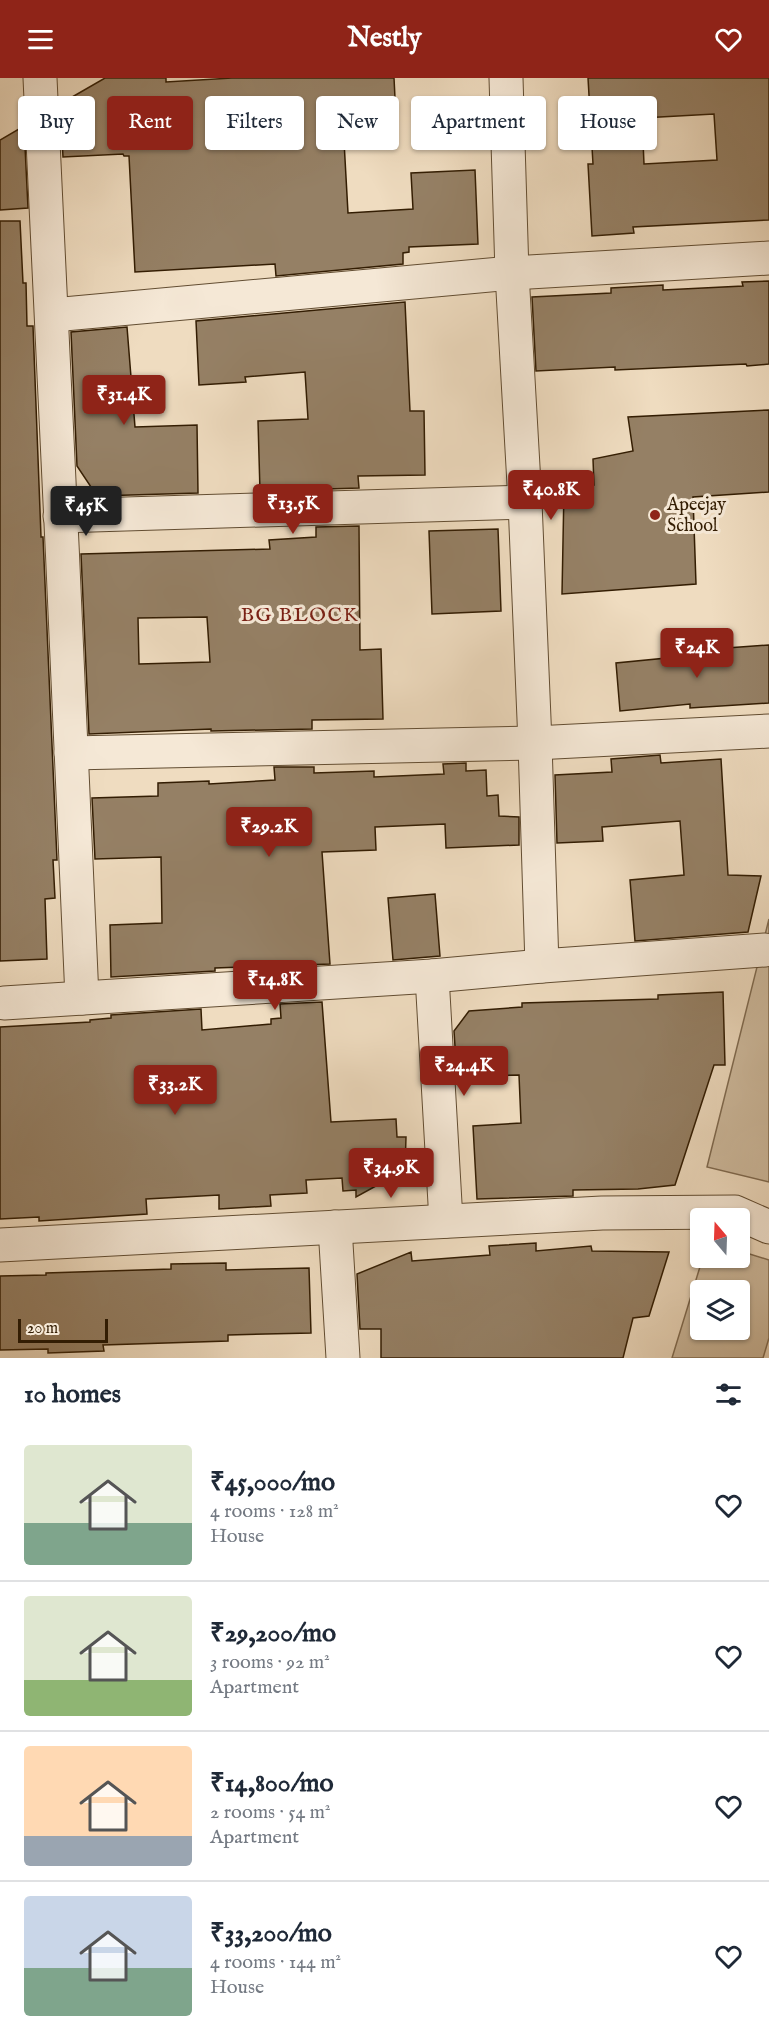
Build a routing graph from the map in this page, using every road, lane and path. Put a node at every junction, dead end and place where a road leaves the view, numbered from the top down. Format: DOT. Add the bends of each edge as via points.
graph roads {
  1 [pos="40,78"];
  2 [pos="506,78"];
  3 [pos="769,258"];
  4 [pos="512,273"];
  5 [pos="53,315"];
  6 [pos="525,502"];
  7 [pos="60,516"];
  8 [pos="769,731"];
  9 [pos="536,742"];
  10 [pos="71,753"];
  11 [pos="765,950"];
  12 [pos="542,966"];
  13 [pos="432,976"];
  14 [pos="82,998"];
  15 [pos="4,1003"];
  16 [pos="446,1221"];
  17 [pos="335,1227"];
  18 [pos="769,1227"];
  19 [pos="0,1245"];
  20 [pos="343,1358"];
  1 -- 5 [label="street"];
  2 -- 4 [label="street"];
  3 -- 4 [label="street"];
  4 -- 5 [label="street"];
  4 -- 6 [label="street"];
  5 -- 7 [label="street"];
  6 -- 7 [label="street"];
  6 -- 9 [label="street"];
  7 -- 10 [label="street"];
  8 -- 9 [label="street"];
  9 -- 10 [label="street"];
  9 -- 12 [label="street"];
  10 -- 14 [label="street"];
  11 -- 12 [label="street"];
  12 -- 13 [label="street"];
  13 -- 14 [label="street"];
  13 -- 16 [label="street"];
  14 -- 15 [label="street"];
  16 -- 17 [label="street"];
  16 -- 18 [label="street" via="602,1213 735,1212"];
  17 -- 19 [label="street"];
  17 -- 20 [label="street"];
}
